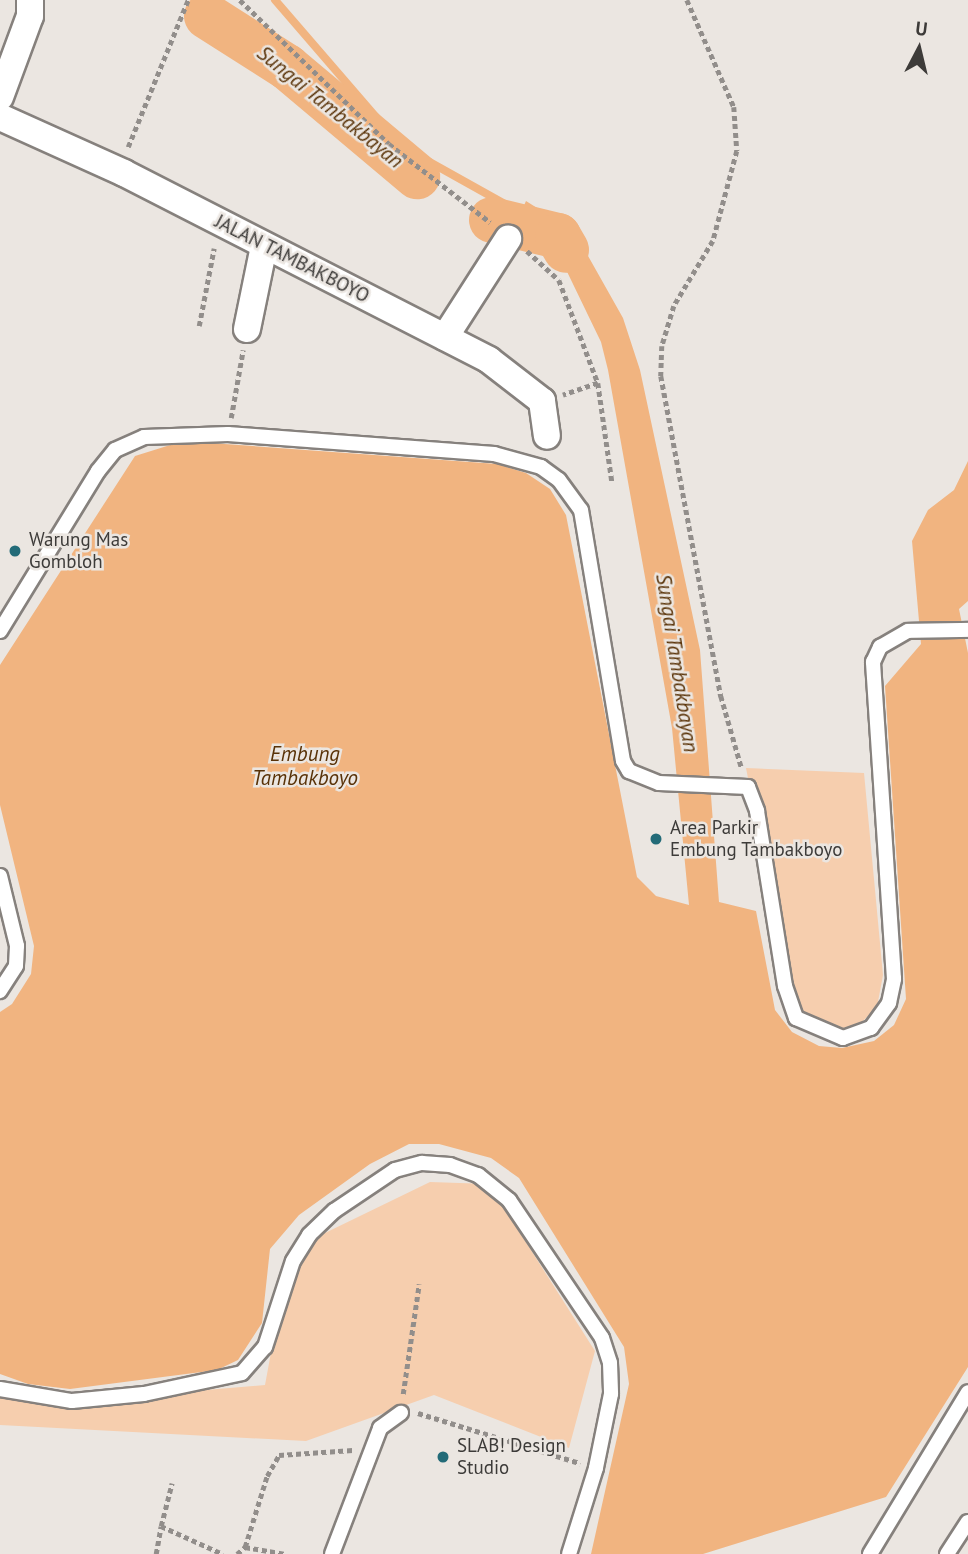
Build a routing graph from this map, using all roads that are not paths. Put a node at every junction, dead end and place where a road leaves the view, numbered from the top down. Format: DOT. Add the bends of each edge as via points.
graph roads {
  1 [pos="30,0"];
  2 [pos="0,97"];
  3 [pos="0,117"];
  4 [pos="508,239"];
  5 [pos="264,246"];
  6 [pos="247,329"];
  7 [pos="445,337"];
  8 [pos="547,436"];
  9 [pos="968,629"];
  10 [pos="0,631"];
  11 [pos="0,876"];
  12 [pos="0,991"];
  13 [pos="0,1389"];
  14 [pos="968,1392"];
  15 [pos="401,1413"];
  16 [pos="968,1522"];
  17 [pos="332,1554"];
  18 [pos="569,1554"];
  19 [pos="870,1554"];
  20 [pos="947,1554"];
  1 -- 2 [label="street" via="30,16"];
  3 -- 5 [label="street, JALAN TAMBAKBOYO"];
  4 -- 7 [label="street"];
  5 -- 6 [label="street"];
  5 -- 7 [label="street, JALAN TAMBAKBOYO"];
  7 -- 8 [label="street, JALAN TAMBAKBOYO" via="489,360 542,401"];
  9 -- 10 [label="lane" via="908,631 880,647 871,673 894,979 889,1003 872,1028 843,1038 796,1018 785,986 757,811 748,787 659,783 629,771 580,510 559,480 525,460 228,434 144,437 114,450"];
  11 -- 12 [label="lane" via="17,946 16,966"];
  13 -- 18 [label="lane" via="72,1401 144,1394 242,1373 265,1347 293,1261 309,1235 334,1211 395,1170 422,1163 450,1165 478,1175 509,1200 602,1338 610,1363 611,1394 596,1468"];
  14 -- 19 [label="lane"];
  15 -- 17 [label="lane" via="380,1428"];
  16 -- 20 [label="lane"];
}
